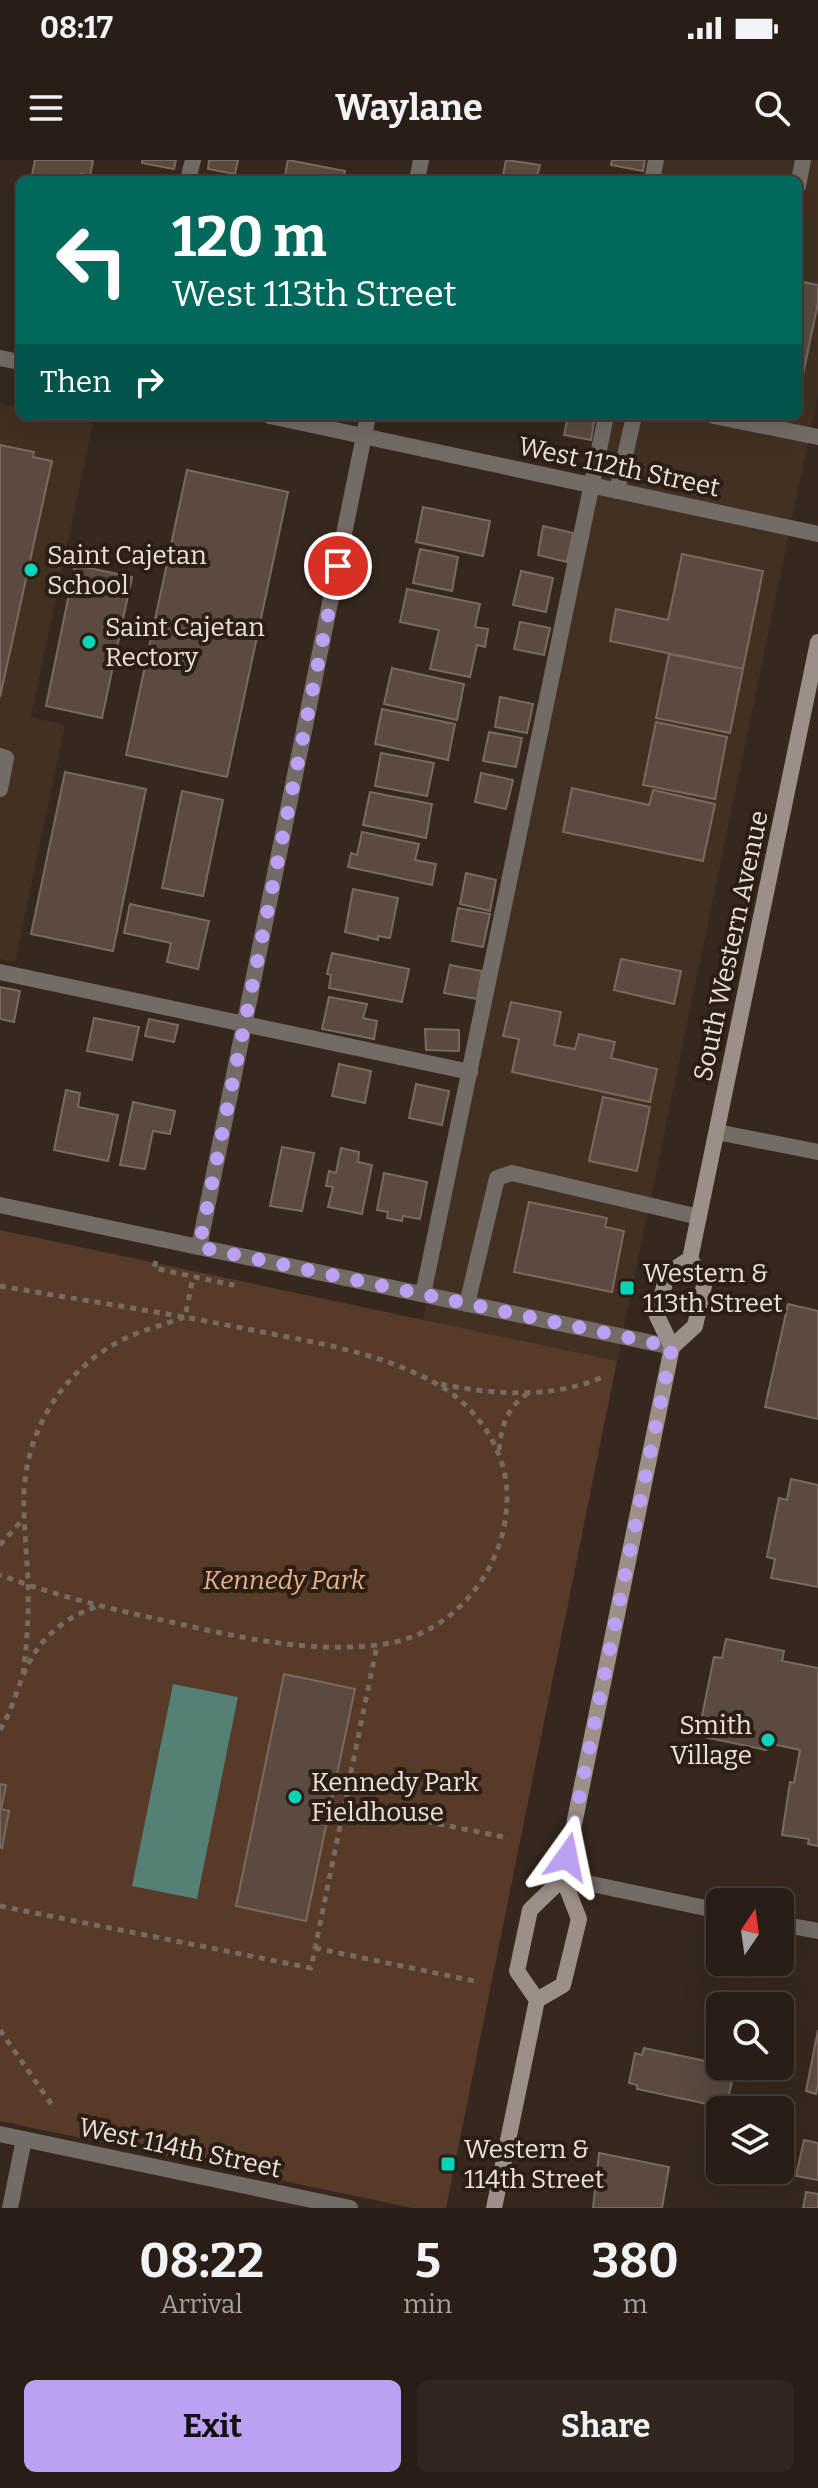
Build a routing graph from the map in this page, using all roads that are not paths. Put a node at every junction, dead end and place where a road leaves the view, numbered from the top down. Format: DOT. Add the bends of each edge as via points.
graph roads {
  1 [pos="289,420"];
  2 [pos="367,420"];
  3 [pos="605,420"];
  4 [pos="633,420"];
  5 [pos="734,420"];
  6 [pos="364,436"];
  7 [pos="818,437"];
  8 [pos="592,486"];
  9 [pos="617,491"];
  10 [pos="818,534"];
  11 [pos="818,642"];
  12 [pos="0,756"];
  13 [pos="0,789"];
  14 [pos="0,972"];
  15 [pos="244,1024"];
  16 [pos="470,1072"];
  17 [pos="717,1132"];
  18 [pos="818,1152"];
  19 [pos="0,1205"];
  20 [pos="699,1217"];
  21 [pos="199,1247"];
  22 [pos="690,1259"];
  23 [pos="423,1294"];
  24 [pos="467,1304"];
  25 [pos="672,1347"];
  26 [pos="563,1878"];
  27 [pos="706,1908"];
  28 [pos="794,1927"];
  29 [pos="818,1931"];
  30 [pos="537,2000"];
  31 [pos="0,2134"];
  32 [pos="24,2139"];
  33 [pos="10,2208"];
  34 [pos="350,2208"];
  35 [pos="494,2208"];
  1 -- 6 [label="street, West 112th Street"];
  2 -- 6 [label="street"];
  3 -- 8 [label="street"];
  4 -- 9 [label="street"];
  5 -- 7 [label="street"];
  6 -- 8 [label="street, West 112th Street"];
  6 -- 15 [label="street"];
  8 -- 9 [label="street, West 112th Street"];
  8 -- 16 [label="street"];
  9 -- 10 [label="street, West 112th Street"];
  11 -- 17 [label="main road, South Western Avenue"];
  12 -- 13 [label="street" via="6,758"];
  14 -- 15 [label="street"];
  15 -- 16 [label="street"];
  15 -- 21 [label="street"];
  16 -- 23 [label="street"];
  17 -- 18 [label="street"];
  17 -- 20 [label="main road, South Western Avenue"];
  19 -- 21 [label="street"];
  20 -- 22 [label="main road, South Western Avenue"];
  20 -- 24 [label="street" via="512,1173 497,1178"];
  21 -- 23 [label="street"];
  22 -- 25 [label="main road" via="705,1281 695,1326"];
  22 -- 25 [label="main road" via="667,1274 657,1316"];
  23 -- 24 [label="street"];
  24 -- 25 [label="street"];
  25 -- 26 [label="main road"];
  26 -- 27 [label="street"];
  26 -- 30 [label="main road" via="579,1919 563,1985"];
  26 -- 30 [label="main road" via="530,1910 517,1971"];
  28 -- 29 [label="street"];
  30 -- 35 [label="main road"];
  31 -- 32 [label="street, West 114th Street"];
  32 -- 33 [label="street"];
  32 -- 34 [label="street, West 114th Street"];
}
